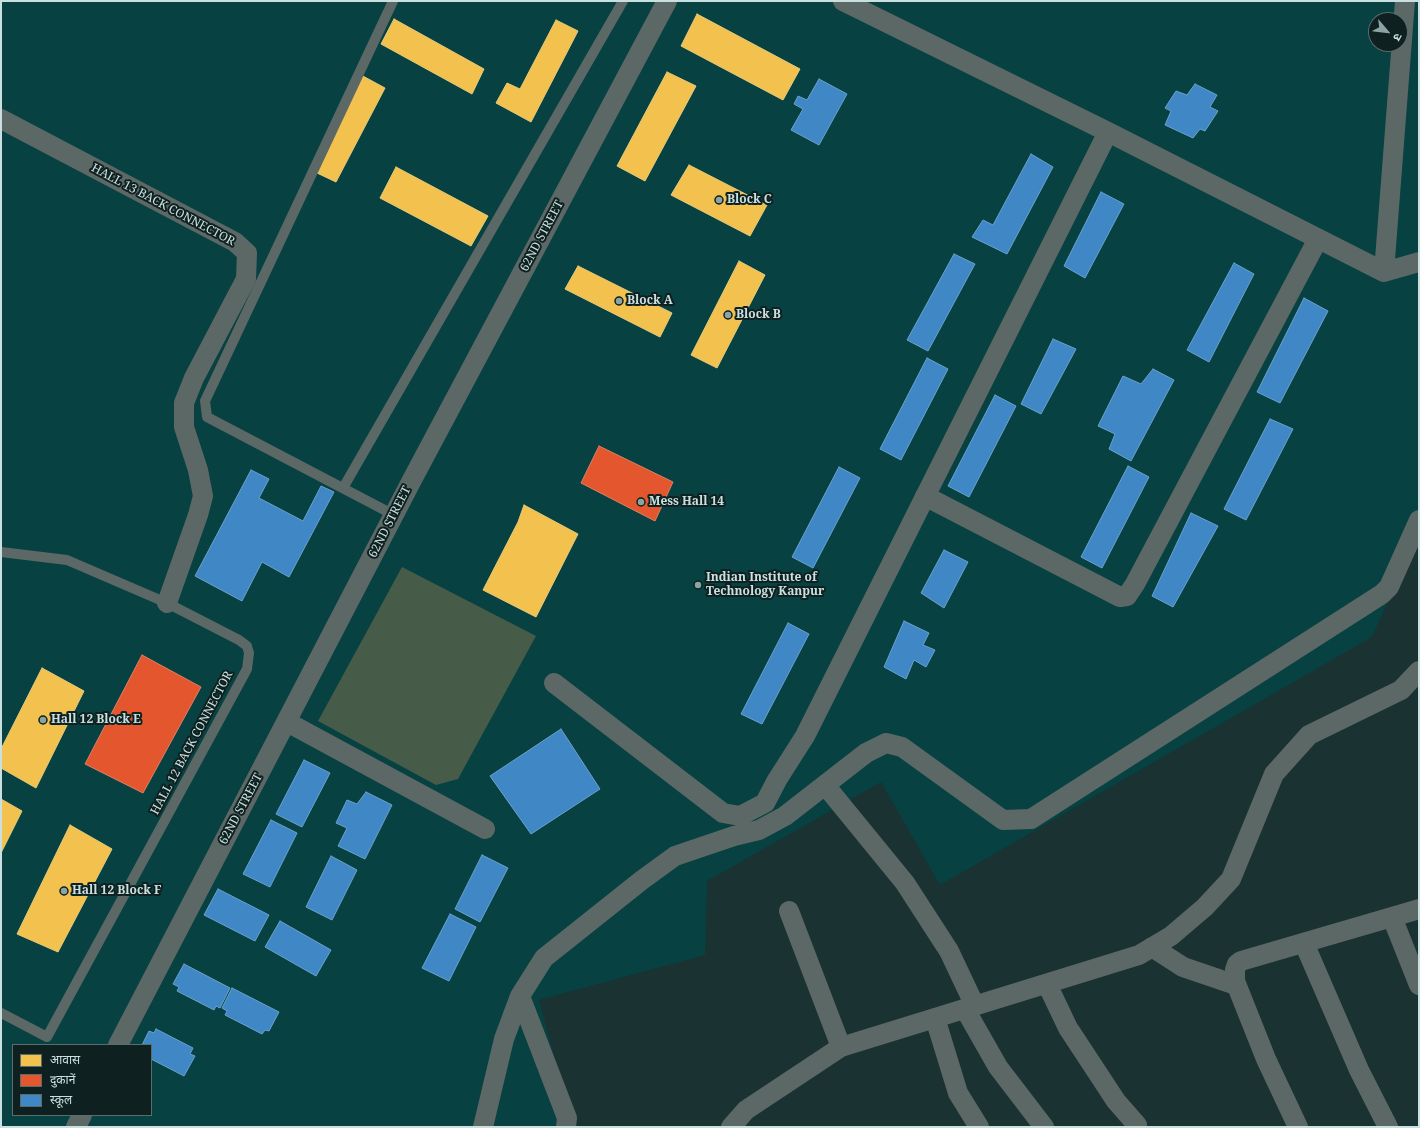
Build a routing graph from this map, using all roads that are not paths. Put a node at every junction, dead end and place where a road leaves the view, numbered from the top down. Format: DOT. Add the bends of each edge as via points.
graph roads {
  1 [pos="393,1"];
  2 [pos="623,1"];
  3 [pos="667,1"];
  4 [pos="843,1"];
  5 [pos="1405,1"];
  6 [pos="1,119"];
  7 [pos="1108,132"];
  8 [pos="1318,238"];
  9 [pos="1419,262"];
  10 [pos="1384,272"];
  11 [pos="343,488"];
  12 [pos="925,496"];
  13 [pos="394,515"];
  14 [pos="1419,520"];
  15 [pos="1,552"];
  16 [pos="166,603"];
  17 [pos="1419,671"];
  18 [pos="554,683"];
  19 [pos="287,722"];
  20 [pos="825,785"];
  21 [pos="485,829"];
  22 [pos="1419,909"];
  23 [pos="789,911"];
  24 [pos="1392,917"];
  25 [pos="1304,942"];
  26 [pos="1152,947"];
  27 [pos="1418,980"];
  28 [pos="1235,981"];
  29 [pos="1046,984"];
  30 [pos="520,996"];
  31 [pos="970,1007"];
  32 [pos="1,1013"];
  33 [pos="934,1018"];
  34 [pos="50,1041"];
  35 [pos="119,1044"];
  36 [pos="841,1047"];
  37 [pos="82,1116"];
  38 [pos="1137,1125"];
  39 [pos="76,1127"];
  40 [pos="483,1127"];
  41 [pos="566,1127"];
  42 [pos="731,1127"];
  43 [pos="979,1127"];
  44 [pos="1044,1127"];
  45 [pos="1298,1127"];
  46 [pos="1388,1127"];
  1 -- 11 [label="lane" via="205,401 207,417"];
  2 -- 11 [label="lane"];
  3 -- 13 [label="street, 62ND STREET"];
  4 -- 7 [label="street"];
  5 -- 10 [label="street"];
  6 -- 16 [label="street, HALL 13 BACK CONNECTOR" via="235,242 247,253 246,279 194,378 184,403 184,427 198,470 203,496"];
  7 -- 8 [label="street"];
  7 -- 12 [label="street"];
  8 -- 10 [label="street"];
  8 -- 12 [label="street" via="1127,596 1120,597"];
  9 -- 10 [label="street"];
  11 -- 13 [label="lane"];
  12 -- 18 [label="street" via="805,736 765,803 740,816 723,813"];
  13 -- 19 [label="street, 62ND STREET"];
  14 -- 20 [label="street" via="1389,587 1382,594 1031,819 1003,820 902,747 886,743 866,753"];
  15 -- 16 [label="lane, HALL 12 BACK CONNECTOR" via="68,560"];
  16 -- 34 [label="lane, HALL 12 BACK CONNECTOR" via="247,646 247,669"];
  17 -- 26 [label="street" via="1402,690 1309,735 1274,774 1231,878 1205,908 1171,936"];
  19 -- 21 [label="street"];
  19 -- 35 [label="street, 62ND STREET"];
  20 -- 30 [label="street" via="785,816 759,830 675,856 544,958"];
  20 -- 31 [label="street" via="904,883 949,951"];
  22 -- 24 [label="street"];
  23 -- 36 [label="street"];
  24 -- 25 [label="street"];
  24 -- 27 [label="street"];
  25 -- 28 [label="street" via="1241,961 1237,964"];
  25 -- 46 [label="street" via="1359,1070"];
  26 -- 28 [label="street" via="1183,967 1230,983"];
  26 -- 29 [label="street" via="1139,954"];
  28 -- 45 [label="street" via="1266,1059"];
  29 -- 31 [label="street"];
  29 -- 38 [label="street" via="1068,1028 1116,1101"];
  30 -- 40 [label="street" via="504,1039"];
  30 -- 41 [label="street" via="568,1118"];
  31 -- 33 [label="street"];
  31 -- 44 [label="street" via="998,1067"];
  32 -- 34 [label="lane, HALL 12 BACK CONNECTOR"];
  33 -- 36 [label="street"];
  33 -- 43 [label="street" via="958,1093"];
  36 -- 42 [label="street" via="746,1110"];
  37 -- 39 [label="street"];
}
